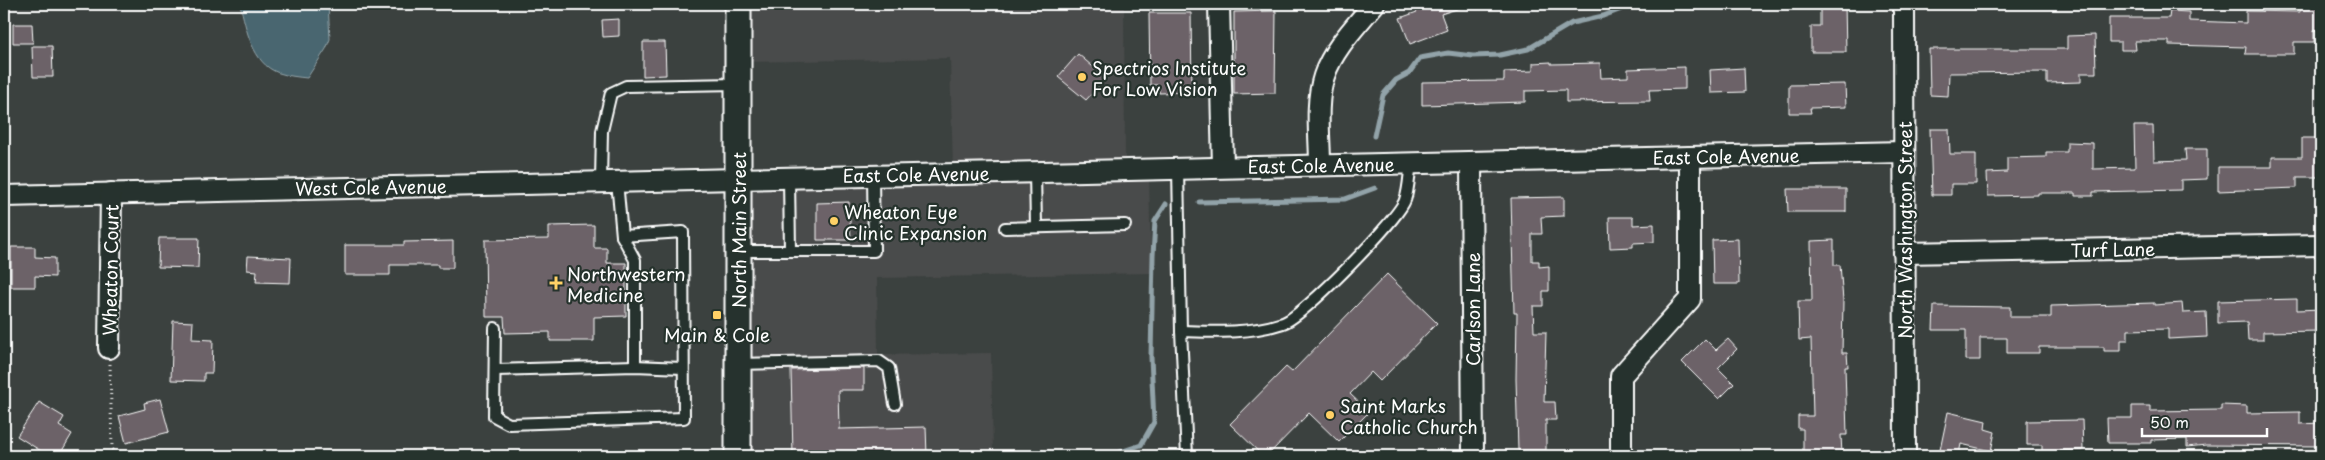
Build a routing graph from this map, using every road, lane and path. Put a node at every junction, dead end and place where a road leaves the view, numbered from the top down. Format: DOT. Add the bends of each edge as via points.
graph roads {
  1 [pos="738,4"];
  2 [pos="1219,4"];
  3 [pos="1374,4"];
  4 [pos="1904,4"];
  5 [pos="738,84"];
  6 [pos="1904,152"];
  7 [pos="1690,156"];
  8 [pos="1471,162"];
  9 [pos="1411,163"];
  10 [pos="1320,165"];
  11 [pos="1222,167"];
  12 [pos="1178,168"];
  13 [pos="1035,171"];
  14 [pos="873,175"];
  15 [pos="789,177"];
  16 [pos="738,178"];
  17 [pos="609,181"];
  18 [pos="111,193"];
  19 [pos="4,196"];
  20 [pos="1125,225"];
  21 [pos="1036,227"];
  22 [pos="1005,228"];
  23 [pos="622,236"];
  24 [pos="2321,245"];
  25 [pos="738,251"];
  26 [pos="790,251"];
  27 [pos="1904,253"];
  28 [pos="495,328"];
  29 [pos="1182,331"];
  30 [pos="109,348"];
  31 [pos="738,364"];
  32 [pos="635,366"];
  33 [pos="683,368"];
  34 [pos="495,370"];
  35 [pos="895,404"];
  36 [pos="115,456"];
  37 [pos="738,456"];
  38 [pos="1187,456"];
  39 [pos="1473,456"];
  40 [pos="1621,456"];
  41 [pos="1905,456"];
  1 -- 5 [label="street, North Main Street"];
  2 -- 11 [label="street"];
  3 -- 10 [label="street" via="1335,55 1324,78 1320,96"];
  4 -- 6 [label="street, North Washington Street"];
  5 -- 16 [label="street, North Main Street"];
  5 -- 17 [label="lane" via="626,86 611,93 602,131"];
  6 -- 7 [label="street, East Cole Avenue"];
  6 -- 27 [label="street, North Washington Street"];
  7 -- 8 [label="street, East Cole Avenue"];
  7 -- 40 [label="street" via="1690,299 1621,376"];
  8 -- 9 [label="street, East Cole Avenue"];
  8 -- 39 [label="street, Carlson Lane"];
  9 -- 10 [label="street, East Cole Avenue"];
  9 -- 29 [label="lane" via="1405,202 1382,233 1327,288 1285,323 1236,333"];
  10 -- 11 [label="street, East Cole Avenue"];
  11 -- 12 [label="street, East Cole Avenue"];
  12 -- 13 [label="street, East Cole Avenue"];
  12 -- 29 [label="lane"];
  13 -- 14 [label="street, East Cole Avenue"];
  13 -- 21 [label="lane"];
  14 -- 15 [label="street, East Cole Avenue"];
  14 -- 26 [label="lane" via="874,251"];
  15 -- 16 [label="street, East Cole Avenue"];
  15 -- 26 [label="lane"];
  16 -- 17 [label="street, West Cole Avenue"];
  16 -- 25 [label="street, North Main Street"];
  17 -- 18 [label="street, West Cole Avenue"];
  17 -- 23 [label="lane"];
  18 -- 19 [label="street, West Cole Avenue"];
  18 -- 30 [label="street, Wheaton Court"];
  20 -- 21 [label="lane"];
  21 -- 22 [label="lane"];
  23 -- 32 [label="lane" via="635,260"];
  23 -- 33 [label="lane" via="683,232"];
  24 -- 27 [label="street, Turf Lane"];
  25 -- 26 [label="lane"];
  25 -- 31 [label="street, North Main Street"];
  27 -- 41 [label="street, North Washington Street"];
  28 -- 34 [label="lane"];
  29 -- 38 [label="lane"];
  30 -- 36 [label="path" via="112,448"];
  31 -- 35 [label="lane" via="879,361 889,368"];
  31 -- 37 [label="street, North Main Street"];
  32 -- 33 [label="lane"];
  32 -- 34 [label="lane"];
  33 -- 34 [label="lane" via="684,418 509,424 494,416"];
}
